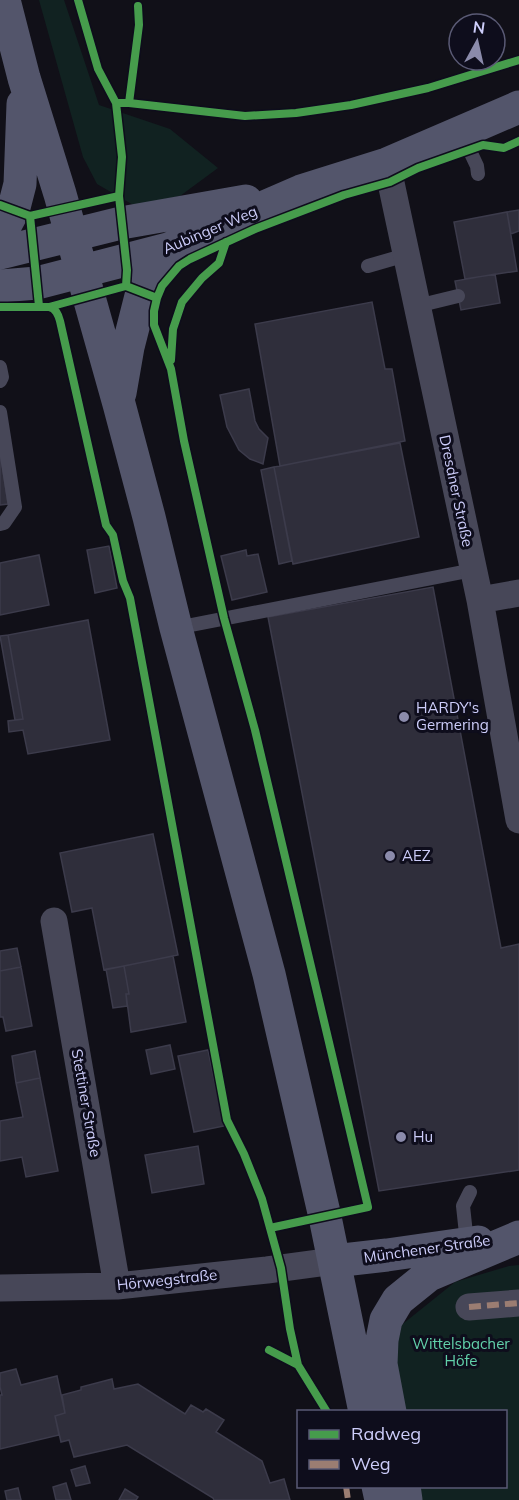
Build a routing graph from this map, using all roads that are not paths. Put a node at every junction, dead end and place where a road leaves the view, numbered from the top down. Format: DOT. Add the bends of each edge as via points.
graph roads {
  1 [pos="4,0"];
  2 [pos="24,78"];
  3 [pos="519,107"];
  4 [pos="461,132"];
  5 [pos="387,164"];
  6 [pos="478,174"];
  7 [pos="301,191"];
  8 [pos="0,235"];
  9 [pos="72,235"];
  10 [pos="168,249"];
  11 [pos="0,253"];
  12 [pos="406,255"];
  13 [pos="368,266"];
  14 [pos="81,272"];
  15 [pos="0,286"];
  16 [pos="458,296"];
  17 [pos="417,306"];
  18 [pos="0,367"];
  19 [pos="0,381"];
  20 [pos="119,404"];
  21 [pos="0,412"];
  22 [pos="0,524"];
  23 [pos="473,570"];
  24 [pos="519,593"];
  25 [pos="480,600"];
  26 [pos="176,628"];
  27 [pos="519,820"];
  28 [pos="54,921"];
  29 [pos="470,1192"];
  30 [pos="519,1236"];
  31 [pos="467,1243"];
  32 [pos="334,1260"];
  33 [pos="117,1286"];
  34 [pos="0,1288"];
  35 [pos="519,1303"];
  36 [pos="469,1308"];
  37 [pos="364,1410"];
  38 [pos="390,1410"];
  1 -- 2 [label="main road"];
  2 -- 8 [label="main road" via="20,184 13,211"];
  2 -- 9 [label="main road"];
  3 -- 4 [label="main road, Aubinger Weg"];
  4 -- 5 [label="main road, Aubinger Weg"];
  4 -- 6 [label="lane"];
  5 -- 7 [label="main road, Aubinger Weg"];
  5 -- 12 [label="street, Dresdner Straße"];
  7 -- 9 [label="main road, Aubinger Weg"];
  7 -- 10 [label="main road, Aubinger Weg"];
  9 -- 11 [label="main road, Aubinger Weg"];
  9 -- 14 [label="main road"];
  10 -- 14 [label="main road, Aubinger Weg"];
  10 -- 20 [label="main road" via="149,273 142,292"];
  12 -- 13 [label="lane"];
  12 -- 17 [label="street, Dresdner Straße"];
  14 -- 15 [label="main road, Aubinger Weg" via="37,283"];
  14 -- 20 [label="main road"];
  16 -- 17 [label="lane"];
  17 -- 23 [label="street, Dresdner Straße"];
  18 -- 19 [label="lane"];
  20 -- 26 [label="main road"];
  21 -- 22 [label="lane" via="15,507"];
  23 -- 25 [label="street, Dresdner Straße"];
  23 -- 26 [label="lane"];
  24 -- 25 [label="street"];
  25 -- 27 [label="street, Dresdner Straße"];
  26 -- 32 [label="main road" via="269,974"];
  28 -- 33 [label="street, Stettiner Straße"];
  29 -- 31 [label="lane" via="463,1206"];
  30 -- 31 [label="main road, Münchener Straße"];
  30 -- 38 [label="main road" via="429,1275 398,1300 386,1320 382,1340 381,1364"];
  31 -- 32 [label="main road, Münchener Straße"];
  32 -- 33 [label="street, Hörwegstraße"];
  32 -- 37 [label="main road"];
  33 -- 34 [label="street, Hörwegstraße"];
  35 -- 36 [label="street"];
}
